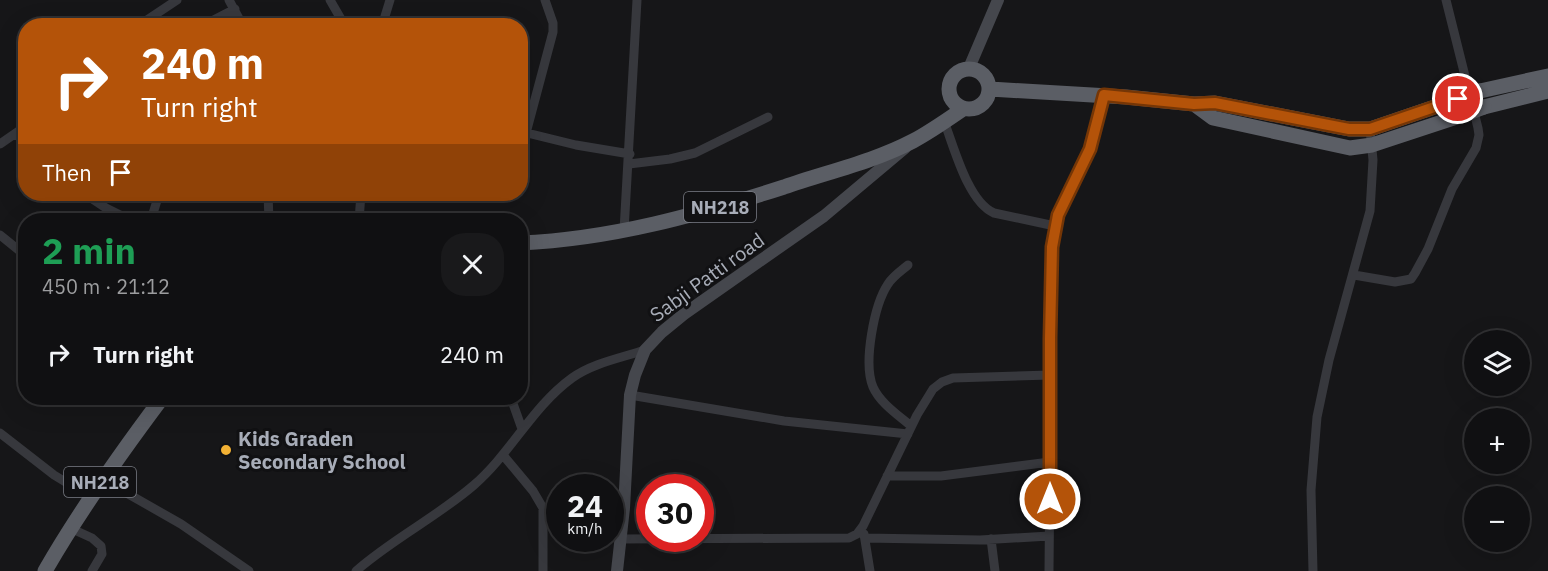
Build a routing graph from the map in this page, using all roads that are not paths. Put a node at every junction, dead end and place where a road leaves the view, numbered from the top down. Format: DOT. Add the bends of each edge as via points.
graph roads {
  1 [pos="229,0"];
  2 [pos="330,0"];
  3 [pos="390,0"];
  4 [pos="545,0"];
  5 [pos="637,0"];
  6 [pos="998,0"];
  7 [pos="1446,0"];
  8 [pos="175,1"];
  9 [pos="235,9"];
  10 [pos="150,18"];
  11 [pos="218,18"];
  12 [pos="239,18"];
  13 [pos="340,18"];
  14 [pos="384,18"];
  15 [pos="969,68"];
  16 [pos="1548,76"];
  17 [pos="990,88"];
  18 [pos="1548,91"];
  19 [pos="1104,95"];
  20 [pos="1194,104"];
  21 [pos="963,109"];
  22 [pos="528,116"];
  23 [pos="768,117"];
  24 [pos="944,121"];
  25 [pos="1370,129"];
  26 [pos="16,133"];
  27 [pos="528,133"];
  28 [pos="18,136"];
  29 [pos="913,141"];
  30 [pos="0,144"];
  31 [pos="1372,145"];
  32 [pos="629,159"];
  33 [pos="96,201"];
  34 [pos="116,213"];
  35 [pos="1055,226"];
  36 [pos="624,231"];
  37 [pos="0,236"];
  38 [pos="528,243"];
  39 [pos="18,250"];
  40 [pos="908,265"];
  41 [pos="1353,275"];
  42 [pos="645,350"];
  43 [pos="1050,375"];
  44 [pos="630,395"];
  45 [pos="157,405"];
  46 [pos="513,405"];
  47 [pos="522,429"];
  48 [pos="909,430"];
  49 [pos="0,433"];
  50 [pos="503,455"];
  51 [pos="1050,462"];
  52 [pos="887,476"];
  53 [pos="102,478"];
  54 [pos="624,491"];
  55 [pos="90,497"];
  56 [pos="863,526"];
  57 [pos="70,528"];
  58 [pos="1049,536"];
  59 [pos="865,538"];
  60 [pos="624,539"];
  61 [pos="991,539"];
  62 [pos="619,552"];
  63 [pos="45,571"];
  64 [pos="92,571"];
  65 [pos="249,571"];
  66 [pos="356,571"];
  67 [pos="543,571"];
  68 [pos="617,571"];
  69 [pos="870,571"];
  70 [pos="994,571"];
  71 [pos="1049,571"];
  72 [pos="1313,571"];
  1 -- 9 [label="street"];
  2 -- 13 [label="street"];
  3 -- 14 [label="street"];
  4 -- 22 [label="street" via="554,32"];
  5 -- 32 [label="street"];
  6 -- 15 [label="main road"];
  7 -- 41 [label="street" via="1478,141 1411,279 1395,282"];
  8 -- 10 [label="street"];
  9 -- 11 [label="street"];
  9 -- 12 [label="street"];
  15 -- 17 [label="highway" via="983,74"];
  15 -- 21 [label="highway" via="956,73 948,86 951,100"];
  16 -- 25 [label="highway, bridge" via="1480,91"];
  17 -- 19 [label="highway"];
  17 -- 21 [label="highway, NH218" via="981,106"];
  18 -- 31 [label="highway, bridge" via="1485,106"];
  19 -- 20 [label="highway"];
  19 -- 35 [label="street" via="1090,149"];
  20 -- 25 [label="highway" via="1215,103 1313,123"];
  20 -- 31 [label="highway" via="1213,118 1350,148"];
  21 -- 24 [label="highway, NH218"];
  23 -- 32 [label="street" via="694,153 670,159"];
  24 -- 29 [label="highway, NH218"];
  24 -- 35 [label="street" via="972,191 986,210"];
  25 -- 31 [label="street"];
  26 -- 28 [label="street"];
  26 -- 30 [label="street"];
  27 -- 32 [label="street"];
  29 -- 36 [label="highway, NH218" via="721,207"];
  29 -- 42 [label="main road, Sabji Patti road" via="824,216 684,315"];
  31 -- 41 [label="street" via="1370,212"];
  32 -- 36 [label="street"];
  33 -- 34 [label="street"];
  35 -- 43 [label="street"];
  36 -- 38 [label="highway, NH218"];
  37 -- 39 [label="street"];
  40 -- 48 [label="street" via="883,292 871,335 870,378 878,396"];
  41 -- 72 [label="street" via="1317,417 1311,490"];
  42 -- 44 [label="main road, Sabji Patti road"];
  42 -- 47 [label="street" via="572,378"];
  43 -- 48 [label="street" via="952,378 933,388"];
  43 -- 51 [label="street"];
  44 -- 48 [label="street" via="784,421"];
  44 -- 54 [label="main road, Sabji Patti road"];
  45 -- 53 [label="highway, NH218"];
  46 -- 47 [label="street"];
  47 -- 50 [label="street"];
  48 -- 52 [label="street"];
  49 -- 55 [label="street"];
  50 -- 66 [label="street" via="464,494"];
  50 -- 67 [label="street" via="543,508"];
  51 -- 52 [label="street" via="941,476"];
  51 -- 58 [label="street"];
  52 -- 56 [label="street"];
  53 -- 55 [label="highway, NH218"];
  53 -- 65 [label="street" via="181,524"];
  55 -- 57 [label="highway, NH218"];
  56 -- 59 [label="street"];
  56 -- 60 [label="street" via="857,534 839,539"];
  57 -- 63 [label="highway, NH218"];
  57 -- 64 [label="street" via="101,546 102,554"];
  58 -- 61 [label="street"];
  58 -- 71 [label="street"];
  59 -- 61 [label="street"];
  59 -- 69 [label="street"];
  61 -- 70 [label="street"];
  62 -- 68 [label="main road, Sabji Patti road"];
}
